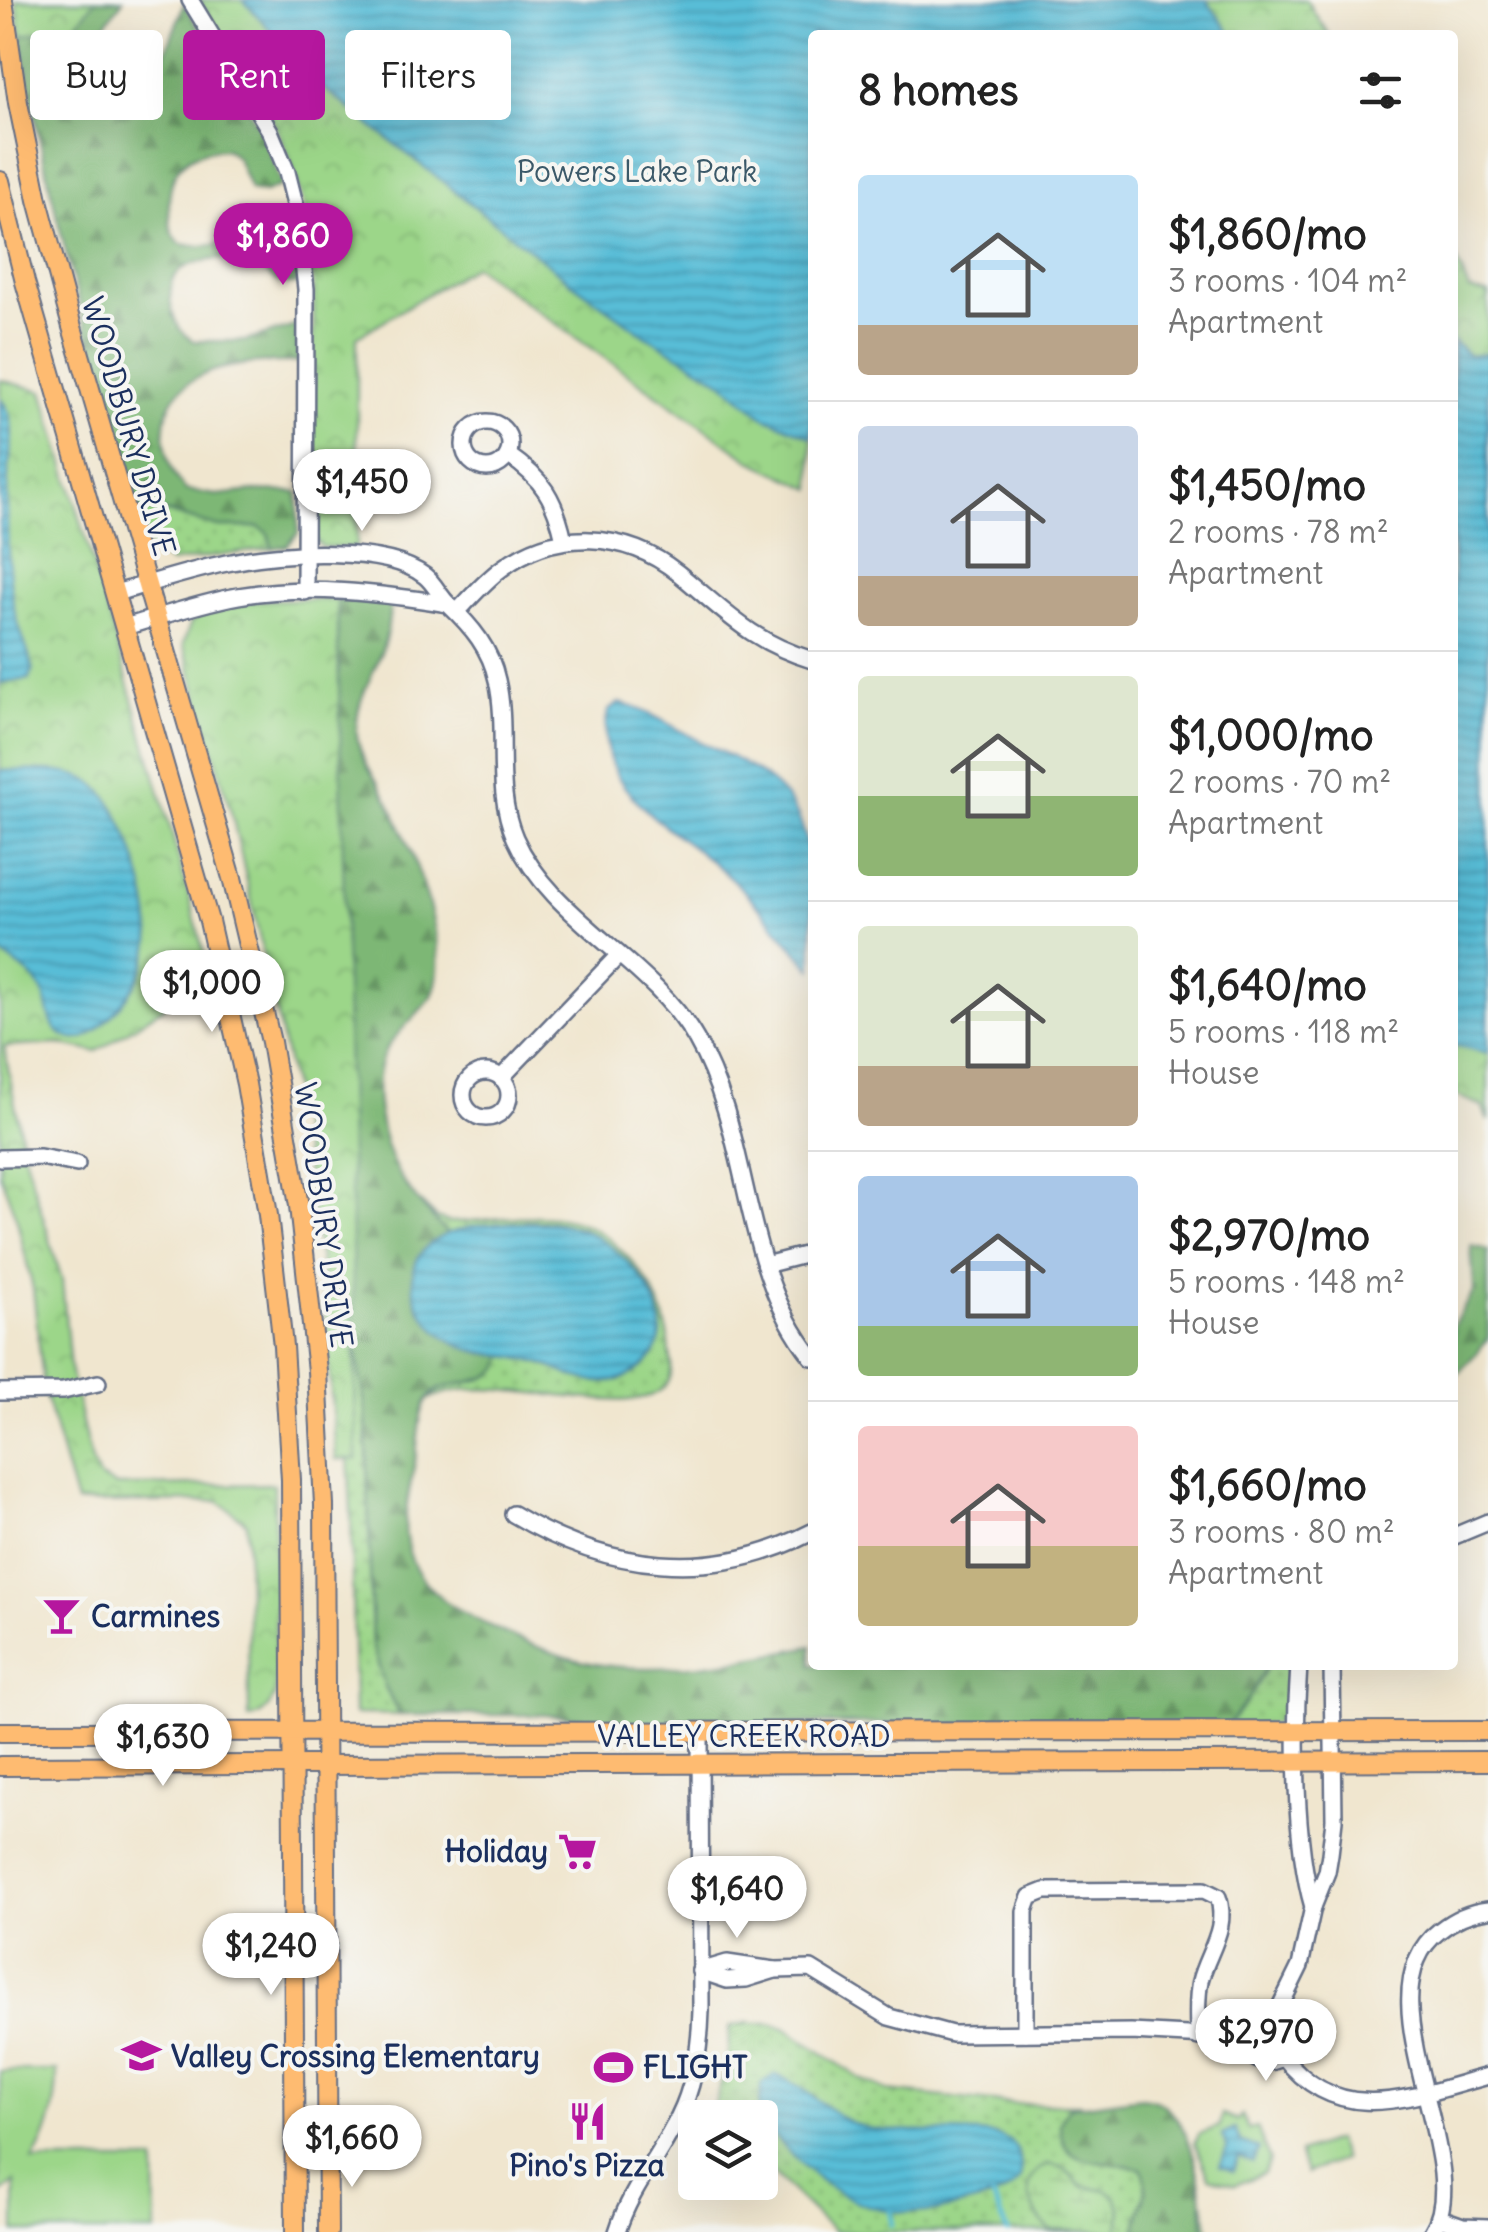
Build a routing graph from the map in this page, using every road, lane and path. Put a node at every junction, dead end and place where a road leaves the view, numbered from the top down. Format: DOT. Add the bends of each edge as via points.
graph roads {
  1 [pos="3,0"];
  2 [pos="190,0"];
  3 [pos="8,86"];
  4 [pos="0,181"];
  5 [pos="508,455"];
  6 [pos="564,540"];
  7 [pos="305,556"];
  8 [pos="147,584"];
  9 [pos="305,592"];
  10 [pos="115,593"];
  11 [pos="452,608"];
  12 [pos="156,618"];
  13 [pos="124,626"];
  14 [pos="808,658"];
  15 [pos="619,954"];
  16 [pos="501,1078"];
  17 [pos="0,1158"];
  18 [pos="77,1164"];
  19 [pos="808,1254"];
  20 [pos="765,1265"];
  21 [pos="808,1351"];
  22 [pos="98,1383"];
  23 [pos="0,1392"];
  24 [pos="513,1514"];
  25 [pos="1488,1522"];
  26 [pos="808,1533"];
  27 [pos="1458,1534"];
  28 [pos="1298,1670"];
  29 [pos="1332,1670"];
  30 [pos="1298,1731"];
  31 [pos="1334,1731"];
  32 [pos="1488,1731"];
  33 [pos="0,1732"];
  34 [pos="294,1732"];
  35 [pos="326,1732"];
  36 [pos="700,1733"];
  37 [pos="1488,1760"];
  38 [pos="1298,1761"];
  39 [pos="1334,1761"];
  40 [pos="326,1764"];
  41 [pos="700,1764"];
  42 [pos="293,1765"];
  43 [pos="0,1766"];
  44 [pos="1313,1907"];
  45 [pos="1488,1910"];
  46 [pos="700,1971"];
  47 [pos="1276,2016"];
  48 [pos="1025,2034"];
  49 [pos="1198,2038"];
  50 [pos="1244,2038"];
  51 [pos="1284,2056"];
  52 [pos="1488,2076"];
  53 [pos="1425,2093"];
  54 [pos="1436,2225"];
  55 [pos="1488,2227"];
  56 [pos="296,2232"];
  57 [pos="328,2232"];
  58 [pos="618,2232"];
  1 -- 3 [label="main road, WOODBURY DRIVE"];
  2 -- 7 [label="street" via="270,131 298,216 306,274"];
  3 -- 8 [label="main road, WOODBURY DRIVE"];
  4 -- 10 [label="main road, WOODBURY DRIVE"];
  5 -- 6 [label="street" via="547,491"];
  6 -- 11 [label="street" via="522,555"];
  6 -- 14 [label="street" via="639,549 746,630"];
  7 -- 8 [label="street" via="234,561"];
  7 -- 9 [label="street"];
  7 -- 11 [label="street" via="396,563 428,578"];
  8 -- 10 [label="street"];
  8 -- 12 [label="main road, WOODBURY DRIVE"];
  9 -- 11 [label="street" via="388,593"];
  9 -- 12 [label="street" via="237,596"];
  10 -- 13 [label="main road, WOODBURY DRIVE"];
  11 -- 15 [label="street" via="486,648 498,682 503,793 518,844 540,878"];
  12 -- 13 [label="street"];
  12 -- 35 [label="main road, WOODBURY DRIVE" via="249,944 294,1173 320,1422"];
  13 -- 34 [label="main road, WOODBURY DRIVE" via="213,938 260,1165 288,1413"];
  15 -- 16 [label="street"];
  15 -- 20 [label="street" via="678,1013 706,1057"];
  17 -- 18 [label="street"];
  19 -- 20 [label="street"];
  20 -- 21 [label="street"];
  22 -- 23 [label="street"];
  24 -- 26 [label="street" via="587,1550 664,1564 744,1557"];
  25 -- 27 [label="street"];
  28 -- 30 [label="street"];
  29 -- 31 [label="street"];
  30 -- 31 [label="main road, VALLEY CREEK ROAD"];
  30 -- 36 [label="main road, VALLEY CREEK ROAD"];
  30 -- 38 [label="street"];
  31 -- 32 [label="main road, VALLEY CREEK ROAD"];
  31 -- 39 [label="street"];
  33 -- 34 [label="main road, VALLEY CREEK ROAD"];
  34 -- 35 [label="main road, VALLEY CREEK ROAD"];
  34 -- 42 [label="main road, WOODBURY DRIVE"];
  35 -- 36 [label="main road, VALLEY CREEK ROAD"];
  35 -- 40 [label="main road, WOODBURY DRIVE"];
  36 -- 41 [label="street"];
  37 -- 39 [label="main road, VALLEY CREEK ROAD"];
  38 -- 39 [label="main road, VALLEY CREEK ROAD"];
  38 -- 41 [label="main road, VALLEY CREEK ROAD"];
  38 -- 44 [label="street" via="1304,1870"];
  39 -- 44 [label="street" via="1330,1854"];
  40 -- 41 [label="main road, VALLEY CREEK ROAD"];
  40 -- 42 [label="main road, VALLEY CREEK ROAD"];
  40 -- 57 [label="main road, WOODBURY DRIVE"];
  41 -- 46 [label="street"];
  42 -- 43 [label="main road, VALLEY CREEK ROAD"];
  42 -- 56 [label="main road, WOODBURY DRIVE"];
  44 -- 47 [label="street" via="1300,1966"];
  45 -- 53 [label="street" via="1446,1926 1417,1960 1411,2019"];
  46 -- 48 [label="street" via="746,1980 775,1970 811,1970 873,2009 930,2030"];
  46 -- 58 [label="street" via="700,2033 690,2090"];
  47 -- 50 [label="street" via="1255,2018"];
  47 -- 51 [label="street" via="1291,2033"];
  48 -- 49 [label="street"];
  48 -- 49 [label="street" via="1030,1897 1044,1891 1204,1890 1218,1897 1221,1918 1198,1988"];
  49 -- 50 [label="street"];
  50 -- 51 [label="street" via="1260,2060"];
  51 -- 53 [label="street" via="1308,2083 1348,2101"];
  52 -- 53 [label="street"];
  53 -- 54 [label="street" via="1444,2187"];
  54 -- 55 [label="street"];
}
